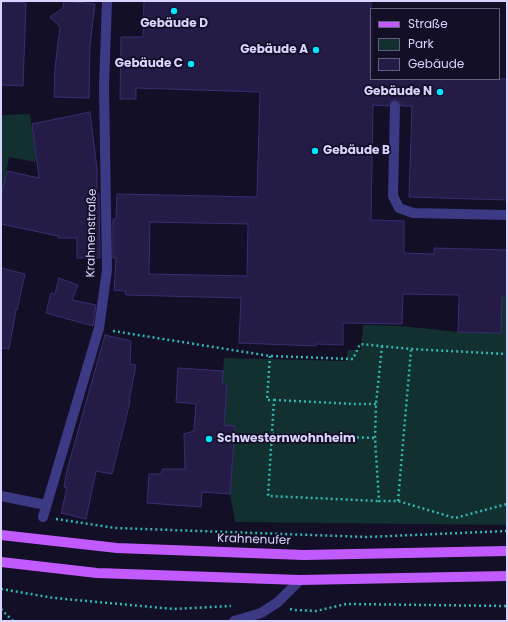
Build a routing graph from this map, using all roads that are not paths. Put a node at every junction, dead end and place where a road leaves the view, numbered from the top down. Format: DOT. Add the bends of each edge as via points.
graph roads {
  1 [pos="107,1"];
  2 [pos="395,106"];
  3 [pos="507,215"];
  4 [pos="1,496"];
  5 [pos="46,505"];
  6 [pos="43,517"];
  7 [pos="1,535"];
  8 [pos="507,551"];
  9 [pos="1,562"];
  10 [pos="507,576"];
  11 [pos="300,580"];
  12 [pos="234,621"];
  1 -- 5 [label="street, Krahnenstraße" via="104,86 107,270 98,328"];
  2 -- 3 [label="street" via="394,196 399,208 413,213"];
  4 -- 5 [label="street"];
  5 -- 6 [label="street, Krahnenstraße"];
  7 -- 8 [label="main road, Krahnenufer" via="117,548 304,555"];
  9 -- 11 [label="main road" via="97,573"];
  10 -- 11 [label="main road"];
  11 -- 12 [label="street" via="278,602 261,613"];
}
